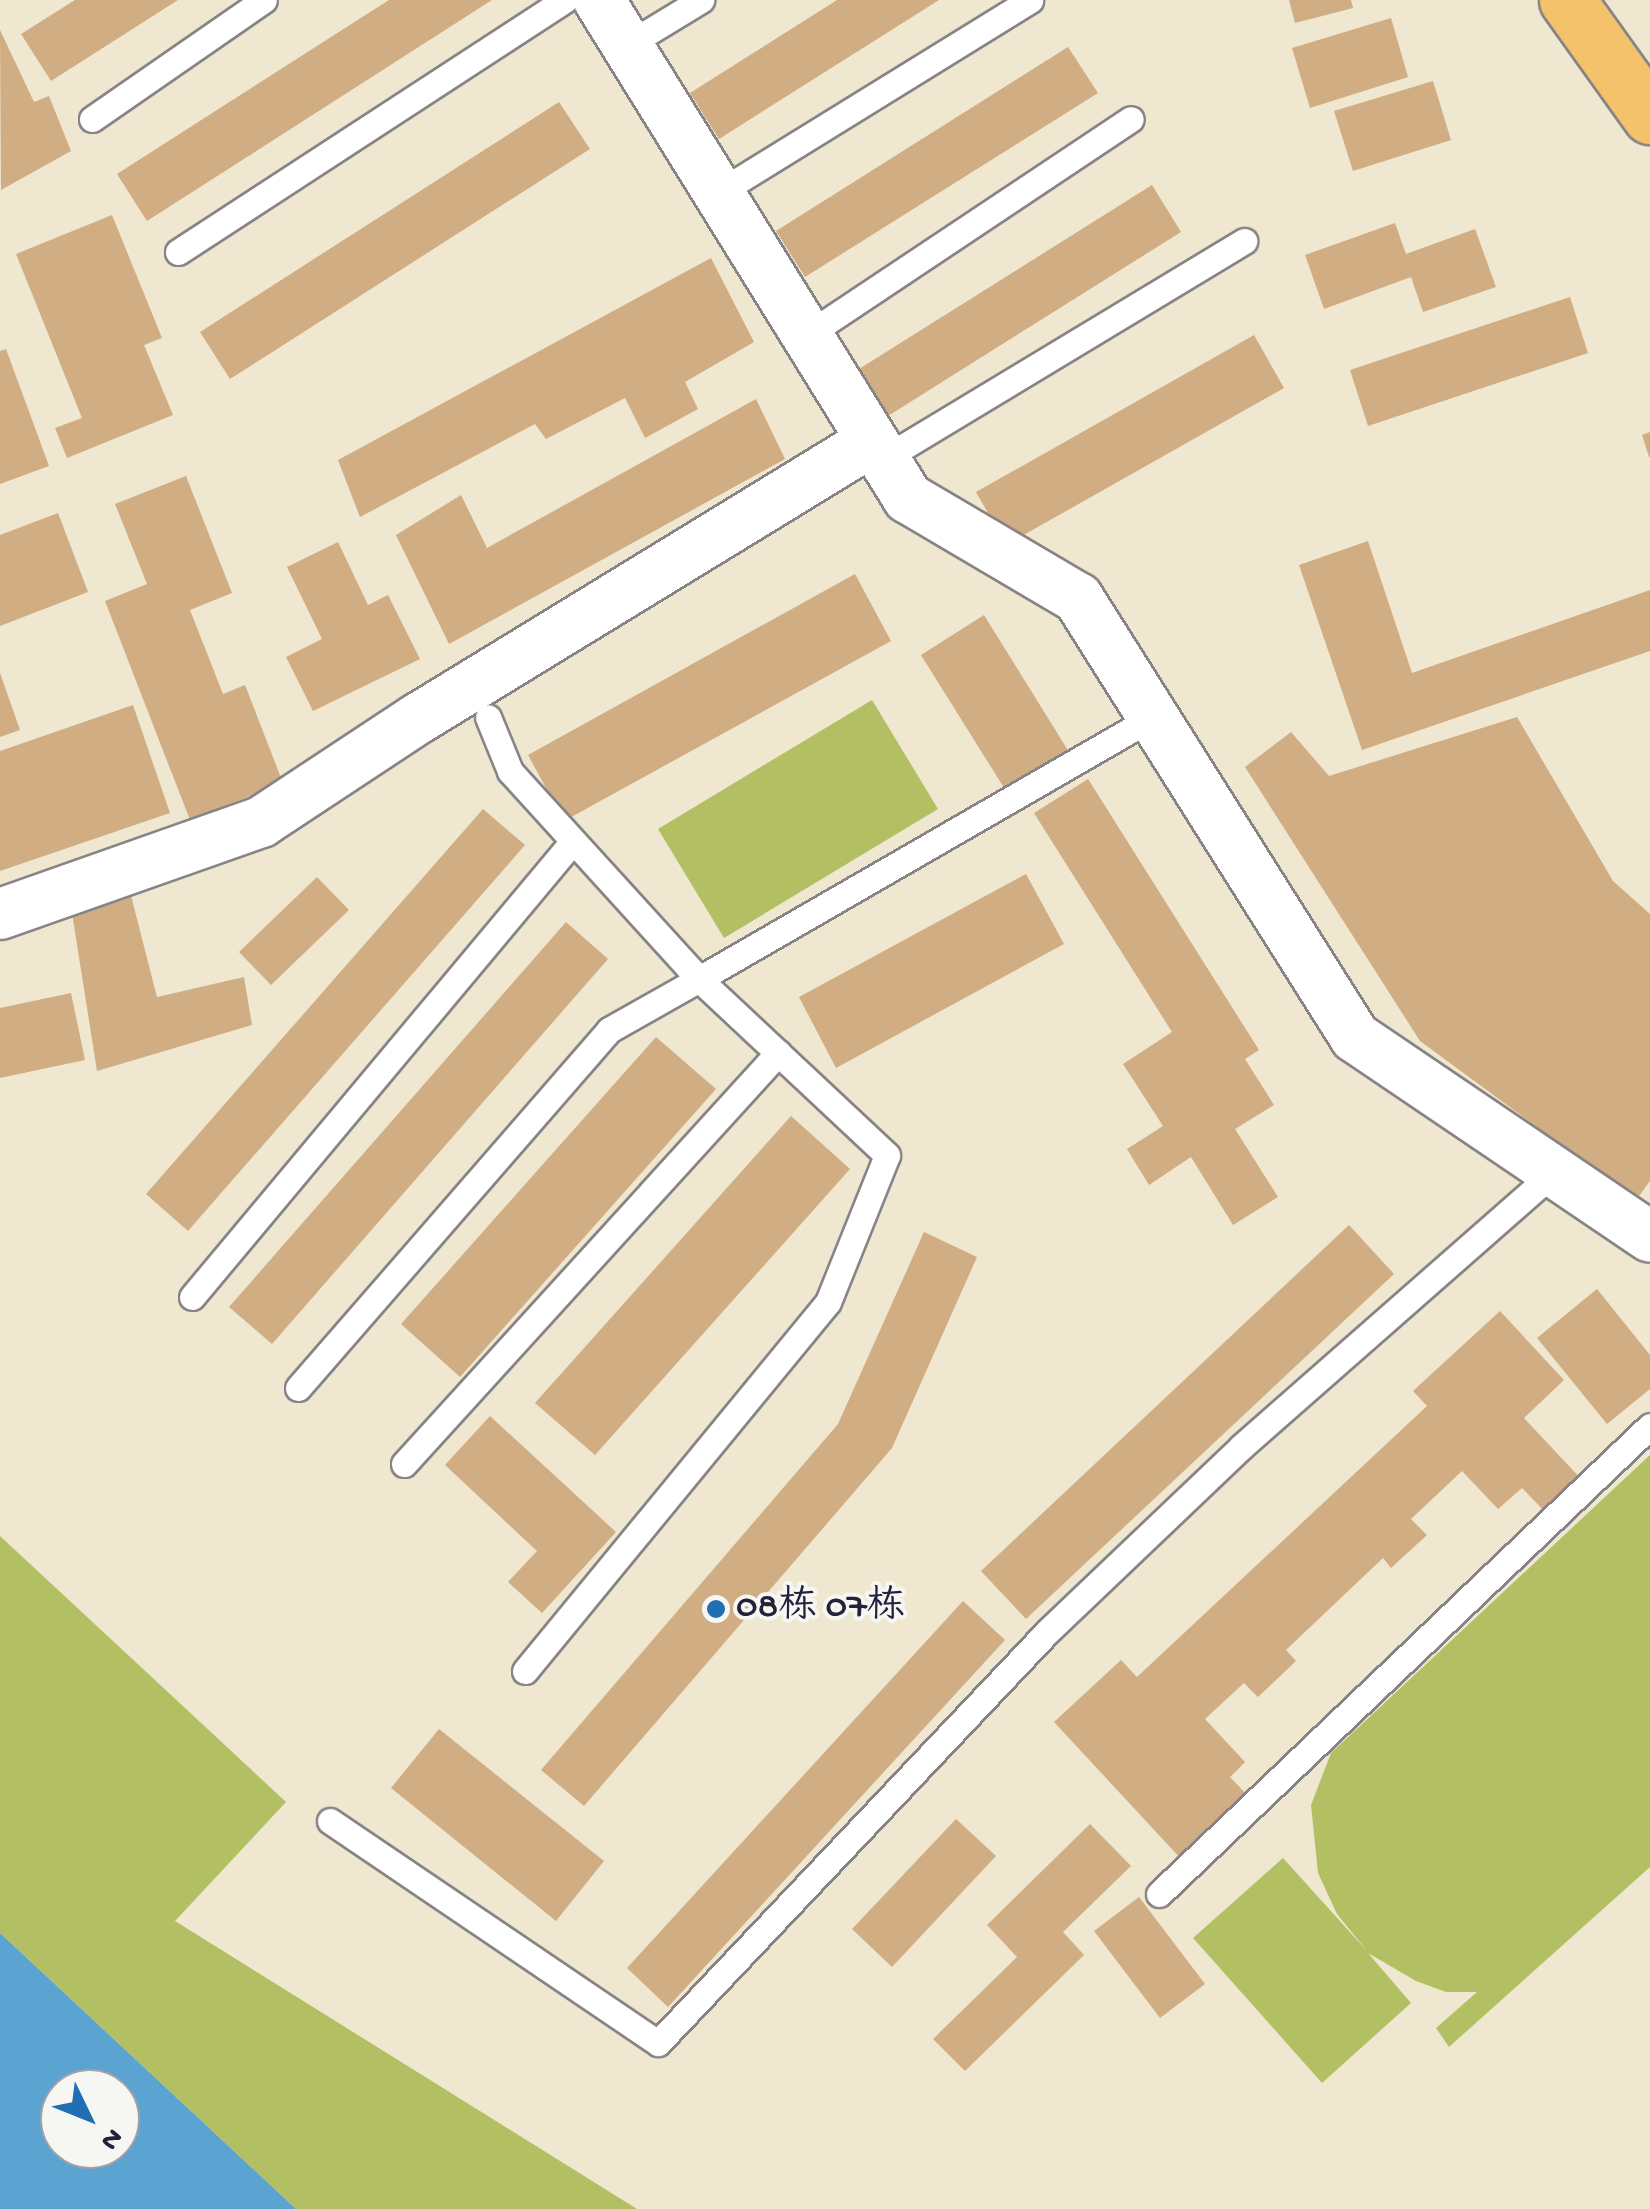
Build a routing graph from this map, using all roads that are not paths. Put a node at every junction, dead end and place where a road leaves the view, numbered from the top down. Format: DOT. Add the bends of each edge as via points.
graph roads {
  1 [pos="264,0"];
  2 [pos="565,0"];
  3 [pos="599,0"];
  4 [pos="701,0"];
  5 [pos="1030,0"];
  6 [pos="1567,0"];
  7 [pos="627,45"];
  8 [pos="1650,116"];
  9 [pos="92,119"];
  10 [pos="1131,119"];
  11 [pos="718,192"];
  12 [pos="1244,240"];
  13 [pos="178,252"];
  14 [pos="807,335"];
  15 [pos="878,450"];
  16 [pos="488,717"];
  17 [pos="1153,717"];
  18 [pos="574,841"];
  19 [pos="0,914"];
  20 [pos="699,979"];
  21 [pos="778,1053"];
  22 [pos="1554,1172"];
  23 [pos="1650,1237"];
  24 [pos="192,1297"];
  25 [pos="298,1388"];
  26 [pos="1650,1426"];
  27 [pos="404,1464"];
  28 [pos="526,1671"];
  29 [pos="330,1821"];
  30 [pos="1159,1894"];
  1 -- 9 [label="lane"];
  2 -- 13 [label="lane"];
  3 -- 7 [label="street"];
  4 -- 7 [label="lane"];
  5 -- 11 [label="lane"];
  6 -- 8 [label="highway"];
  7 -- 11 [label="street"];
  10 -- 14 [label="lane"];
  11 -- 14 [label="street"];
  12 -- 15 [label="lane"];
  14 -- 15 [label="street"];
  15 -- 17 [label="street" via="908,498 1078,598"];
  15 -- 19 [label="street" via="419,718 262,822"];
  16 -- 18 [label="lane" via="510,771"];
  17 -- 20 [label="lane"];
  17 -- 22 [label="street" via="1355,1037"];
  18 -- 20 [label="lane"];
  18 -- 24 [label="lane"];
  20 -- 21 [label="lane"];
  20 -- 25 [label="lane" via="609,1030"];
  21 -- 27 [label="lane"];
  21 -- 28 [label="lane" via="887,1155 828,1302"];
  22 -- 23 [label="street"];
  22 -- 29 [label="lane" via="1241,1448 1048,1631 658,2043"];
  26 -- 30 [label="lane"];
}
